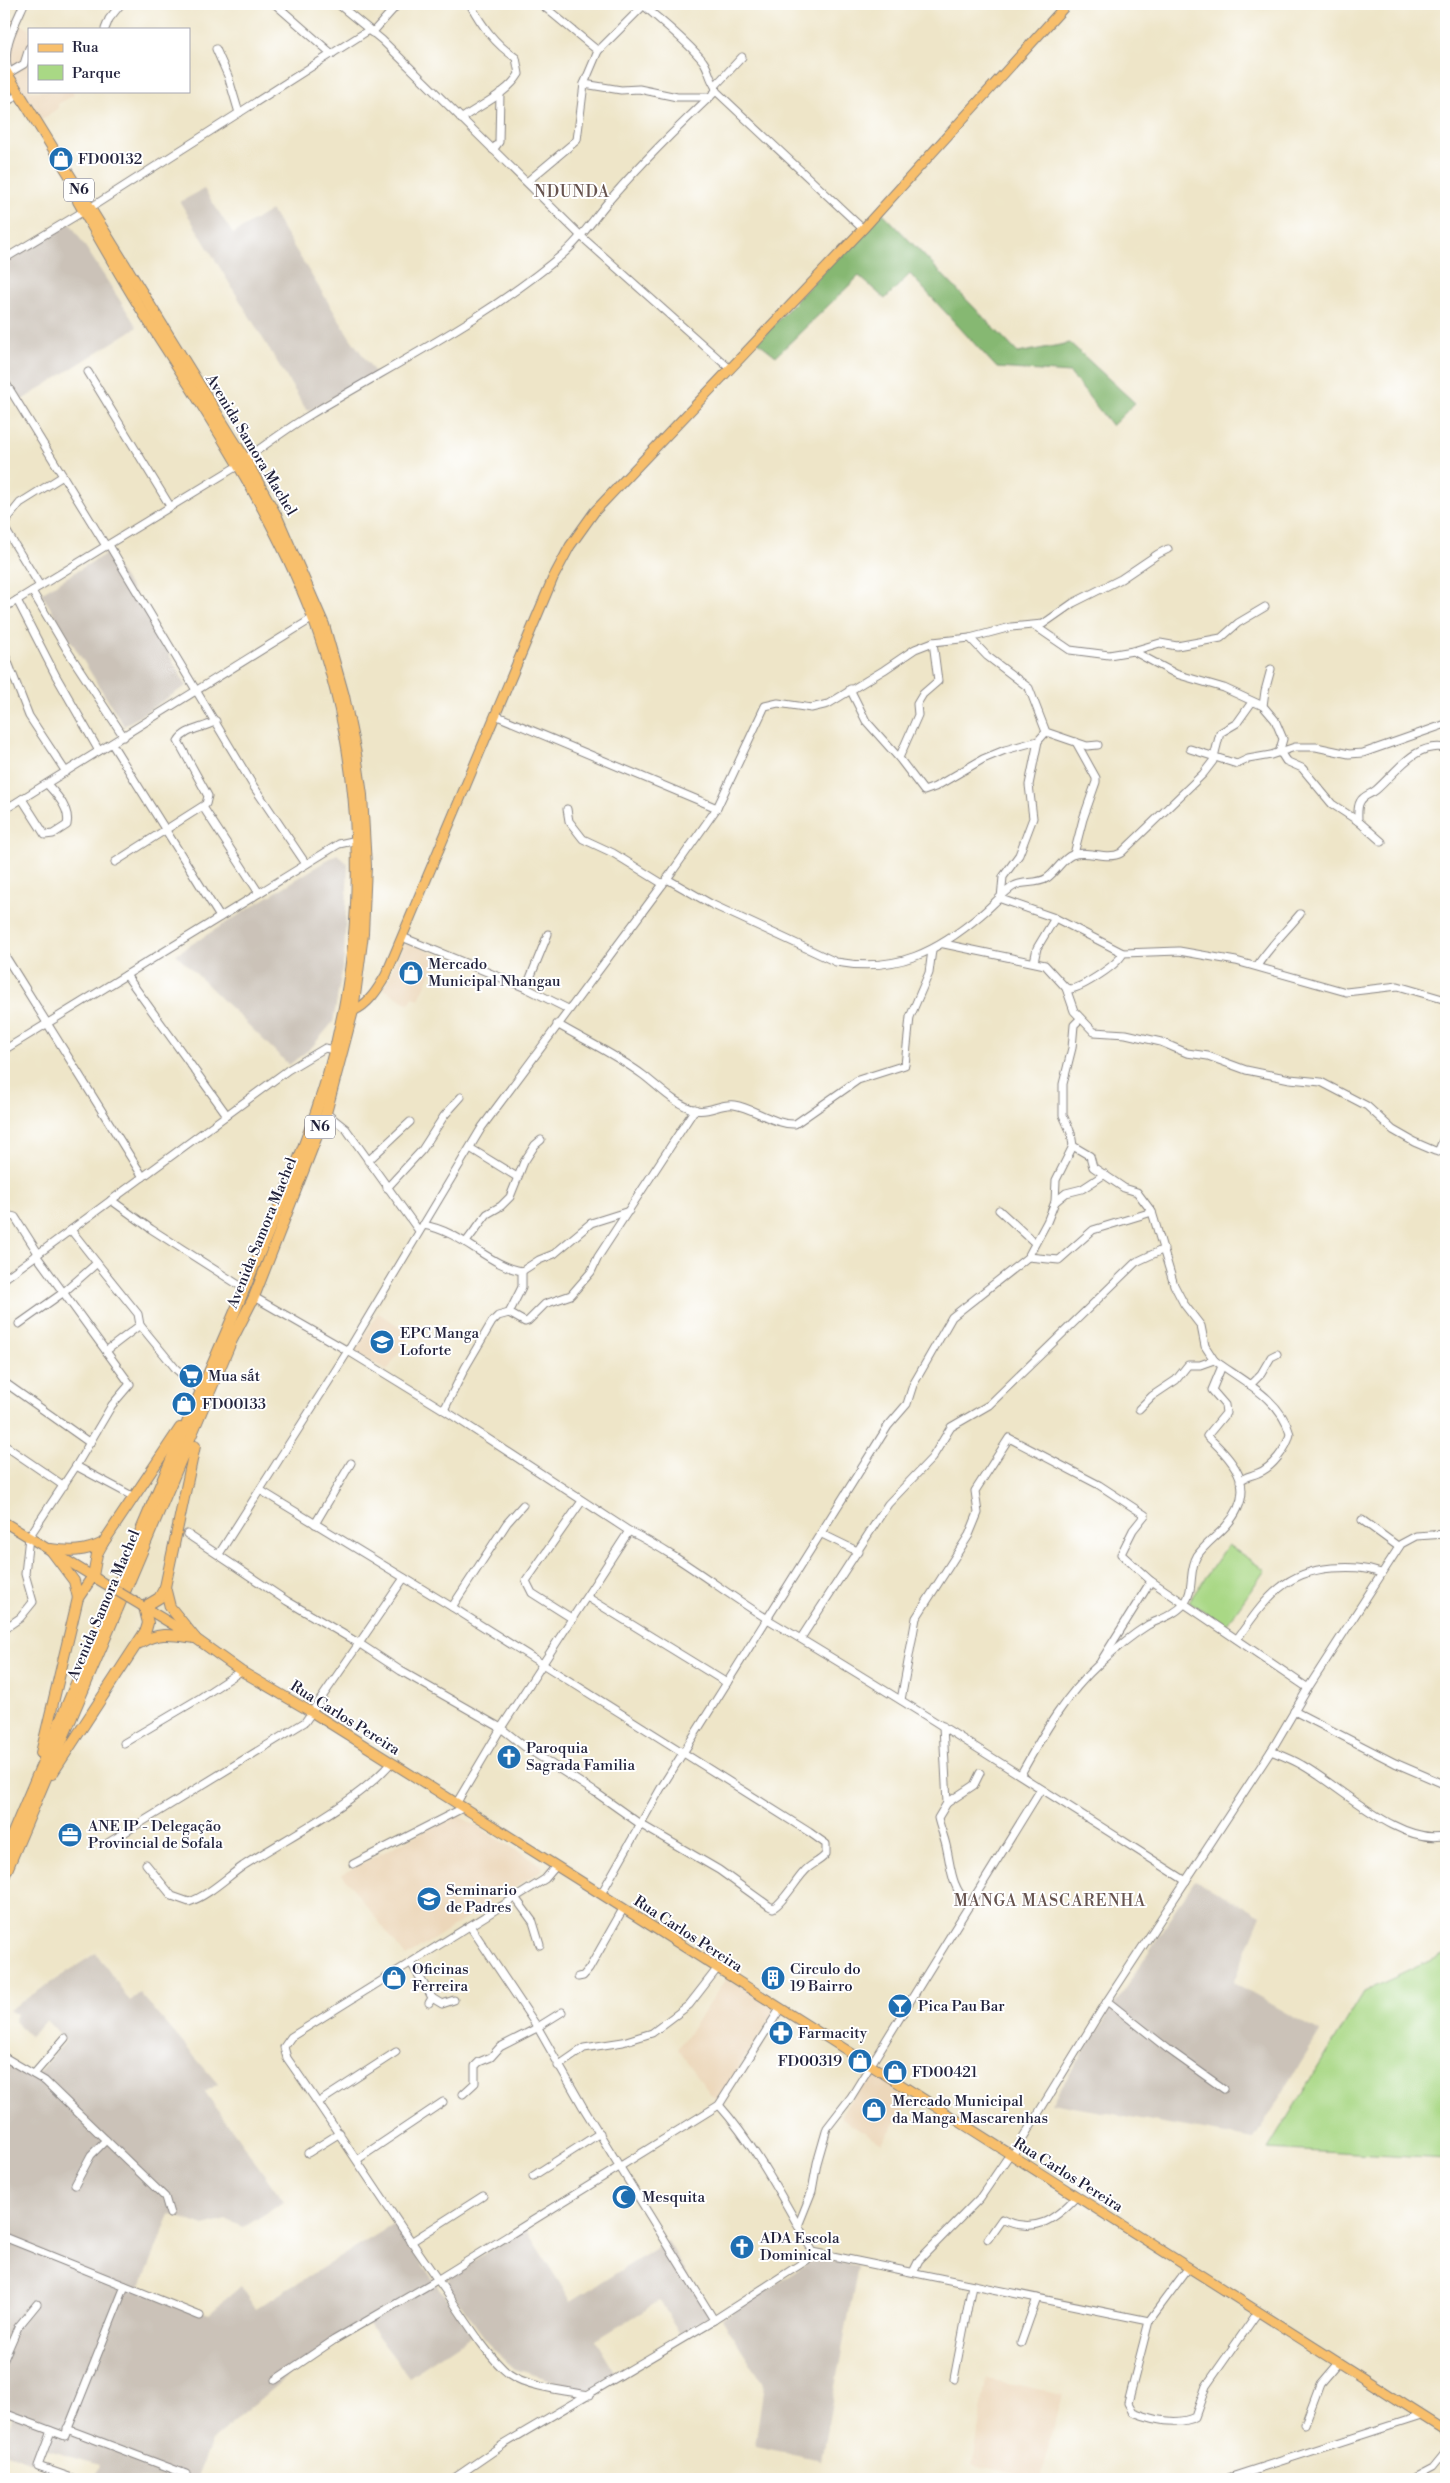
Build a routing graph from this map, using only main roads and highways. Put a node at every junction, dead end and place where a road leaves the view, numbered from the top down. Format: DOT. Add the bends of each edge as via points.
graph roads {
  1 [pos="1067,4"];
  2 [pos="6,74"];
  3 [pos="87,209"];
  4 [pos="173,351"];
  5 [pos="242,462"];
  6 [pos="353,1011"];
  7 [pos="194,1406"];
  8 [pos="198,1423"];
  9 [pos="4,1522"];
  10 [pos="103,1543"];
  11 [pos="50,1550"];
  12 [pos="96,1577"];
  13 [pos="164,1586"];
  14 [pos="78,1598"];
  15 [pos="143,1606"];
  16 [pos="195,1638"];
  17 [pos="139,1644"];
  18 [pos="39,1770"];
  19 [pos="45,1782"];
  20 [pos="4,1854"];
  21 [pos="4,1877"];
  22 [pos="1446,2431"];
  1 -- 6 [label="main road" via="863,229 595,511 570,546 553,578 378,989"];
  2 -- 3 [label="highway, N6"];
  2 -- 3 [label="highway, N6" via="14,98"];
  3 -- 4 [label="highway, N6"];
  4 -- 5 [label="highway, N6"];
  4 -- 5 [label="highway, Avenida Samora Machel / N6" via="183,359"];
  5 -- 6 [label="highway, Avenida Samora Machel / N6" via="278,516 314,597 338,674 356,754 366,842 366,896"];
  5 -- 7 [label="highway, Avenida Samora Machel / N6" via="313,618 340,710 357,840 356,907 350,973 334,1050 316,1113"];
  6 -- 8 [label="highway, Avenida Samora Machel / N6" via="326,1113 254,1297 231,1342"];
  7 -- 10 [label="highway"];
  7 -- 18 [label="highway, Avenida Samora Machel / N6"];
  8 -- 13 [label="highway"];
  8 -- 19 [label="highway, Avenida Samora Machel / N6"];
  9 -- 11 [label="main road, Rua Carlos Pereira"];
  10 -- 11 [label="highway" via="80,1551"];
  10 -- 12 [label="highway" via="96,1559"];
  11 -- 12 [label="main road, Rua Carlos Pereira"];
  11 -- 14 [label="highway" via="74,1581"];
  12 -- 14 [label="highway"];
  12 -- 15 [label="main road, Rua Carlos Pereira, bridge"];
  13 -- 15 [label="highway" via="159,1598"];
  13 -- 16 [label="highway" via="170,1607"];
  14 -- 18 [label="highway"];
  15 -- 16 [label="main road, Rua Carlos Pereira"];
  15 -- 17 [label="highway" via="148,1622"];
  16 -- 17 [label="highway" via="161,1634"];
  16 -- 22 [label="main road, Rua Carlos Pereira" via="240,1671 313,1713 601,1894"];
  17 -- 19 [label="highway"];
  18 -- 20 [label="highway, Avenida Samora Machel / N6"];
  19 -- 21 [label="highway, Avenida Samora Machel / N6"];
}
